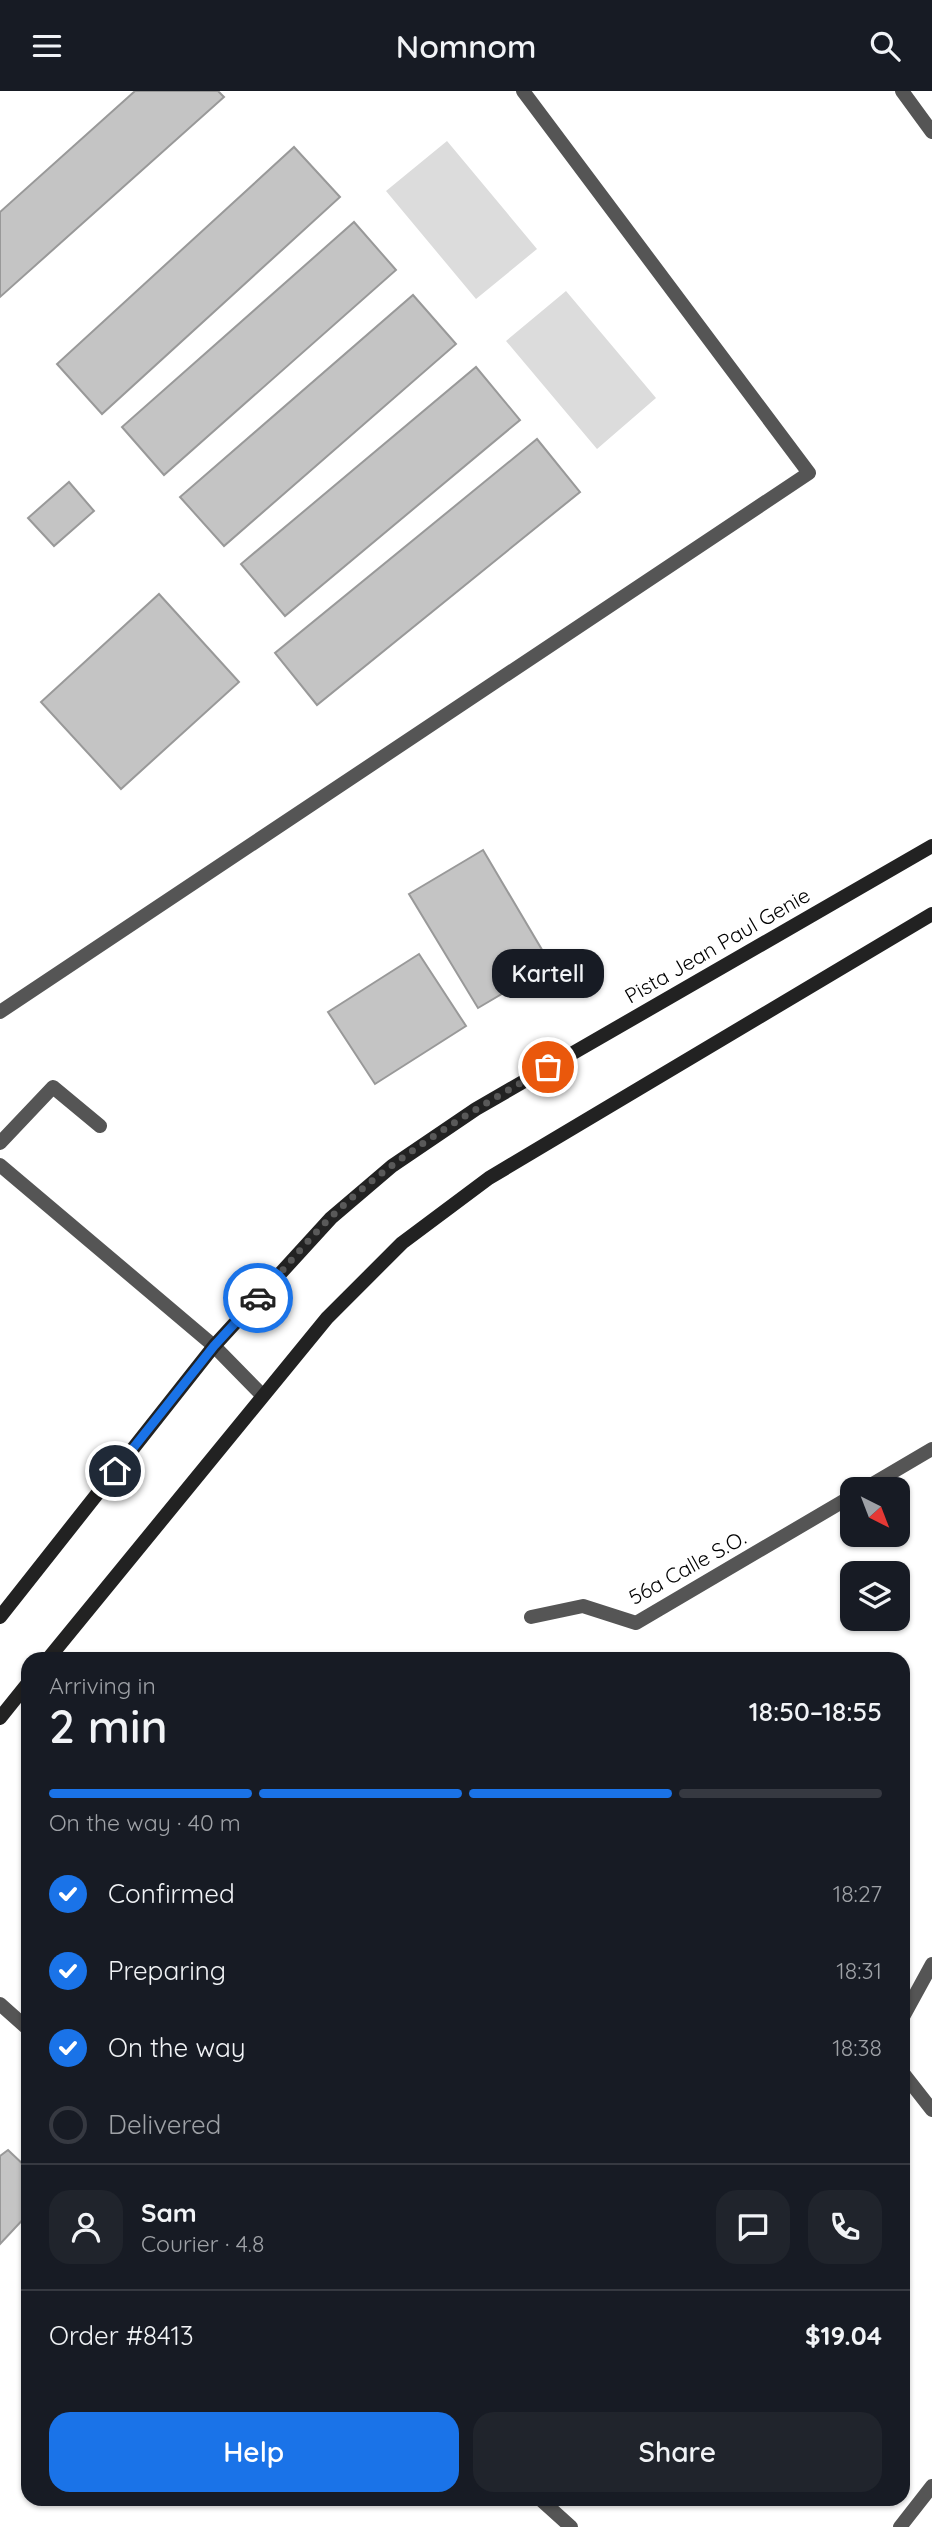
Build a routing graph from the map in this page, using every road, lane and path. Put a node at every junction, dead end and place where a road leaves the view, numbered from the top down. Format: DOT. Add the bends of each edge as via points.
graph roads {
  1 [pos="523,91"];
  2 [pos="902,91"];
  3 [pos="932,132"];
  4 [pos="932,846"];
  5 [pos="932,914"];
  6 [pos="0,1012"];
  7 [pos="100,1126"];
  8 [pos="0,1143"];
  9 [pos="0,1165"];
  10 [pos="214,1346"];
  11 [pos="262,1395"];
  12 [pos="932,1449"];
  13 [pos="884,1477"];
  14 [pos="840,1503"];
  15 [pos="0,1617"];
  16 [pos="531,1617"];
  17 [pos="54,1652"];
  18 [pos="21,1692"];
  19 [pos="0,1718"];
  20 [pos="932,1964"];
  21 [pos="0,2004"];
  22 [pos="910,2004"];
  23 [pos="21,2023"];
  24 [pos="910,2082"];
  25 [pos="932,2110"];
  26 [pos="932,2486"];
  27 [pos="552,2506"];
  28 [pos="570,2527"];
  29 [pos="900,2527"];
  1 -- 6 [label="street" via="809,473"];
  2 -- 3 [label="street"];
  4 -- 10 [label="main road, Pista Jean Paul Genie" via="476,1109 392,1166 331,1218"];
  5 -- 11 [label="main road" via="489,1178 402,1244 327,1318"];
  7 -- 8 [label="street" via="53,1087"];
  9 -- 10 [label="street"];
  10 -- 11 [label="street"];
  10 -- 15 [label="main road, Pista Jean Paul Genie"];
  11 -- 17 [label="main road"];
  12 -- 13 [label="street"];
  14 -- 16 [label="street, 56a Calle S.O." via="636,1623 583,1606"];
  18 -- 19 [label="main road"];
  20 -- 22 [label="street"];
  21 -- 23 [label="street"];
  24 -- 25 [label="street"];
  26 -- 29 [label="street"];
  27 -- 28 [label="street"];
}
